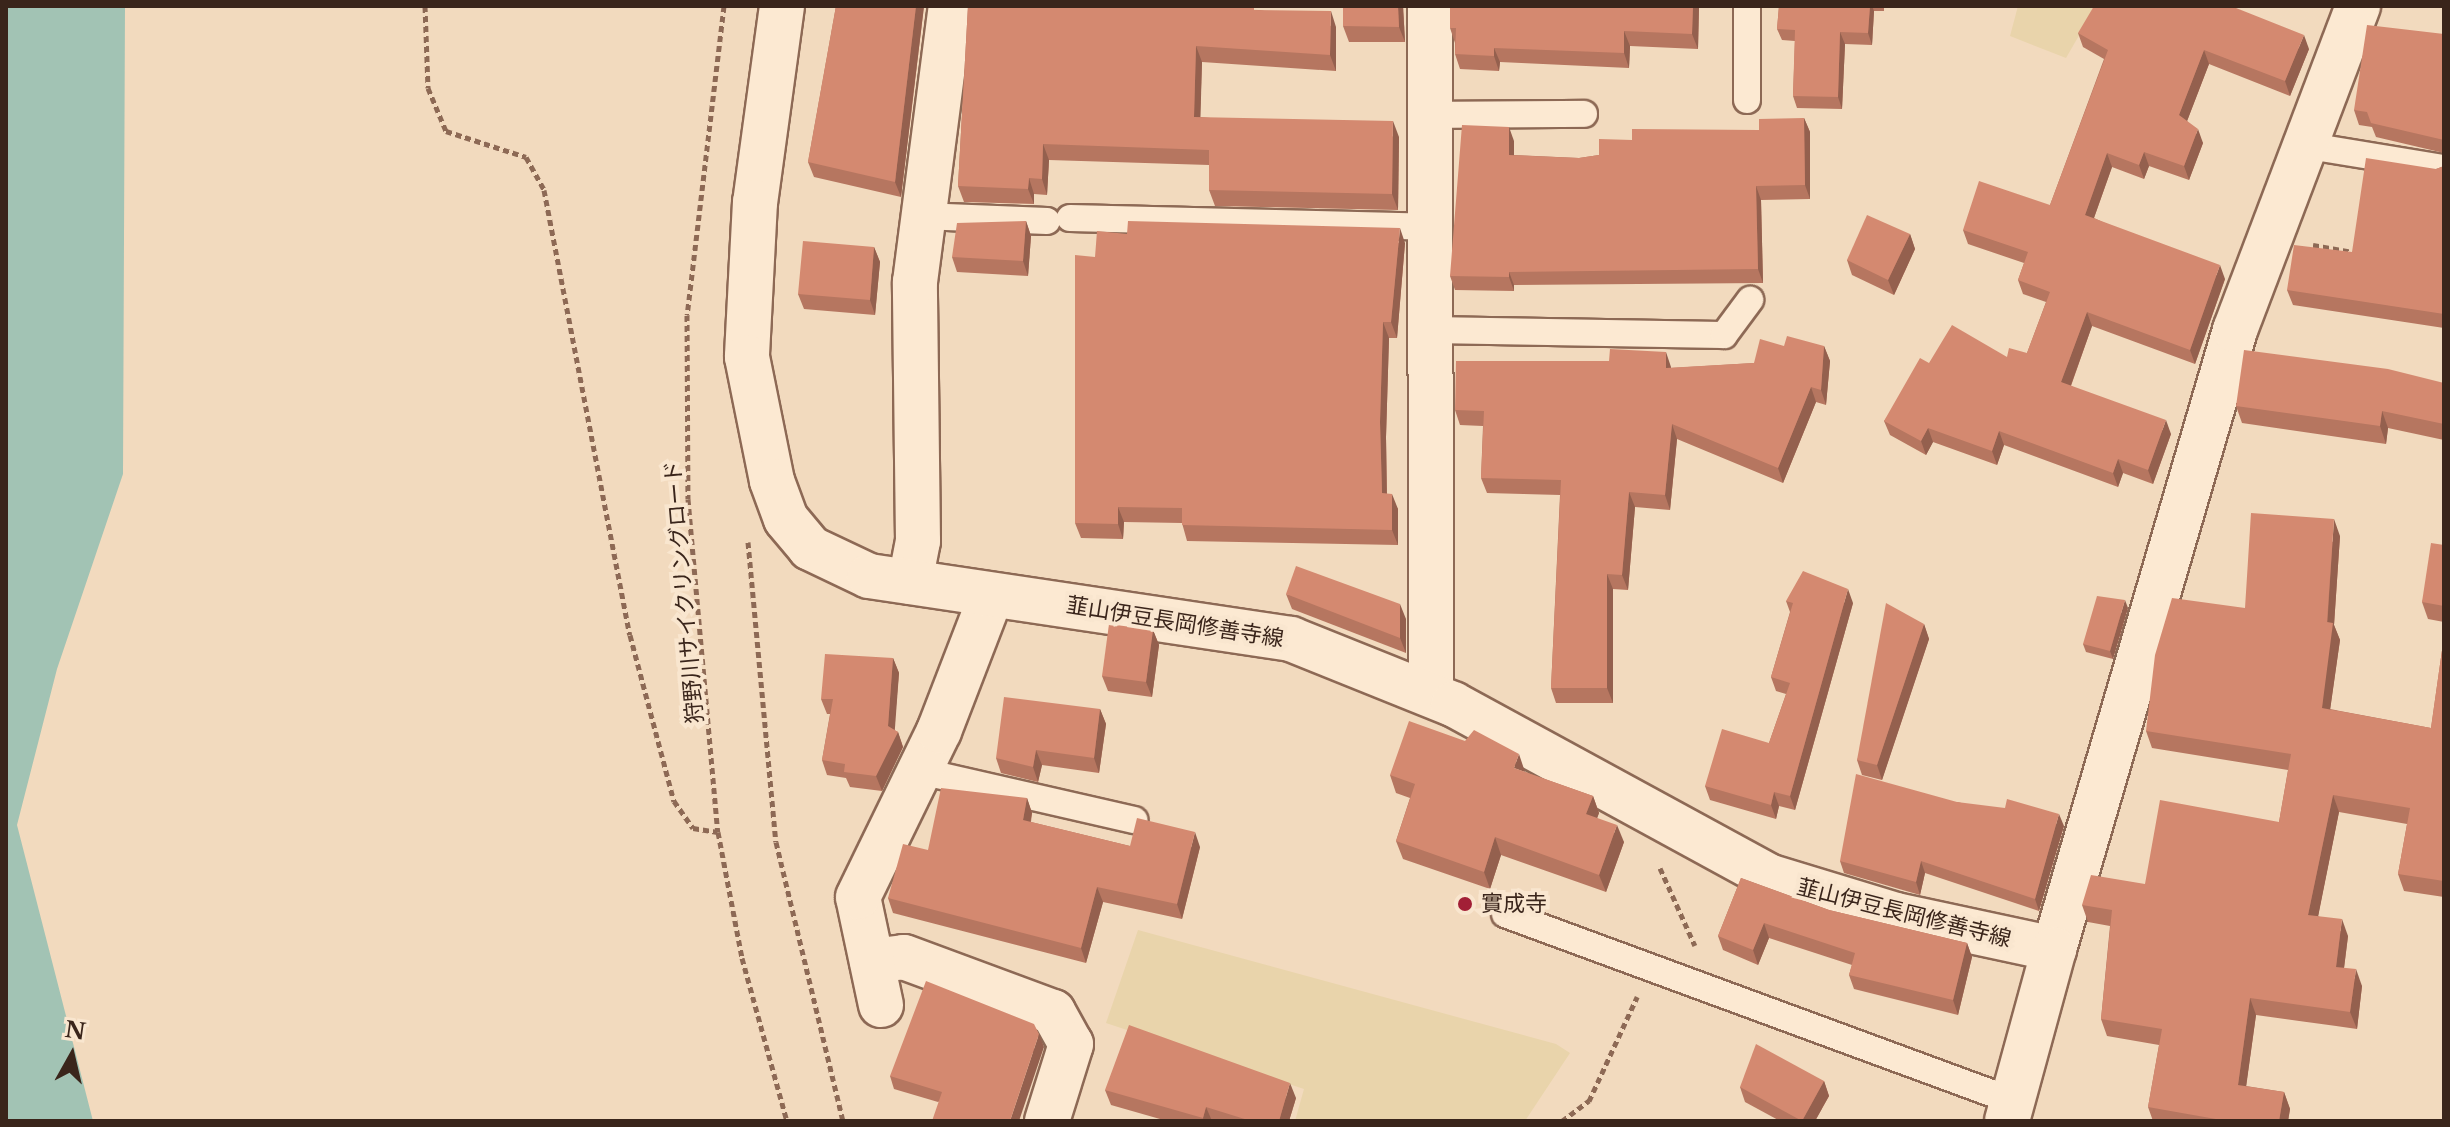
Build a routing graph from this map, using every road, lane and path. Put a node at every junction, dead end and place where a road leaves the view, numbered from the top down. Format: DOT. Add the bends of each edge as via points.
graph roads {
  1 [pos="425,6"];
  2 [pos="724,6"];
  3 [pos="782,6"];
  4 [pos="951,6"];
  5 [pos="1430,6"];
  6 [pos="1747,6"];
  7 [pos="2358,6"];
  8 [pos="1747,100"];
  9 [pos="1584,114"];
  10 [pos="1430,115"];
  11 [pos="2303,145"];
  12 [pos="2444,168"];
  13 [pos="921,216"];
  14 [pos="1430,227"];
  15 [pos="2269,238"];
  16 [pos="2371,255"];
  17 [pos="1750,300"];
  18 [pos="1430,330"];
  19 [pos="747,525"];
  20 [pos="910,582"];
  21 [pos="991,596"];
  22 [pos="1431,694"];
  23 [pos="920,771"];
  24 [pos="1629,799"];
  25 [pos="1134,820"];
  26 [pos="718,832"];
  27 [pos="1505,914"];
  28 [pos="2054,949"];
  29 [pos="872,961"];
  30 [pos="1650,967"];
  31 [pos="1715,991"];
  32 [pos="881,1005"];
  33 [pos="2010,1111"];
  34 [pos="787,1121"];
  35 [pos="843,1121"];
  36 [pos="1047,1121"];
  37 [pos="1562,1121"];
  1 -- 26 [label="path" via="428,88 446,131 526,157 544,190 630,635 674,801 693,828"];
  2 -- 26 [label="path, 狩野川サイクリングロード" via="687,315 688,499"];
  3 -- 20 [label="street, 韮山伊豆長岡修善寺線" via="747,311 761,435 786,519 810,548 869,576"];
  4 -- 13 [label="street"];
  5 -- 10 [label="street"];
  6 -- 8 [label="lane"];
  7 -- 11 [label="street"];
  9 -- 10 [label="lane"];
  10 -- 14 [label="street"];
  11 -- 12 [label="lane"];
  11 -- 15 [label="street"];
  13 -- 14 [label="lane"];
  13 -- 20 [label="street" via="915,282 918,541"];
  14 -- 18 [label="street"];
  15 -- 16 [label="path"];
  15 -- 28 [label="street" via="2235,330"];
  17 -- 18 [label="lane" via="1724,335"];
  18 -- 22 [label="street"];
  19 -- 35 [label="path" via="776,842"];
  20 -- 21 [label="street, 韮山伊豆長岡修善寺線"];
  21 -- 22 [label="street, 韮山伊豆長岡修善寺線" via="1291,639"];
  21 -- 23 [label="street" via="987,621"];
  22 -- 24 [label="street, 韮山伊豆長岡修善寺線"];
  23 -- 25 [label="lane"];
  23 -- 29 [label="street" via="858,897"];
  24 -- 28 [label="street, 韮山伊豆長岡修善寺線" via="1808,892"];
  24 -- 31 [label="path"];
  26 -- 34 [label="path, 狩野川サイクリングロード" via="742,958"];
  27 -- 30 [label="lane"];
  28 -- 33 [label="street"];
  29 -- 32 [label="street"];
  29 -- 36 [label="street" via="904,957 1053,1012 1071,1044"];
  30 -- 31 [label="lane"];
  30 -- 37 [label="path" via="1589,1101"];
  31 -- 33 [label="lane"];
}
